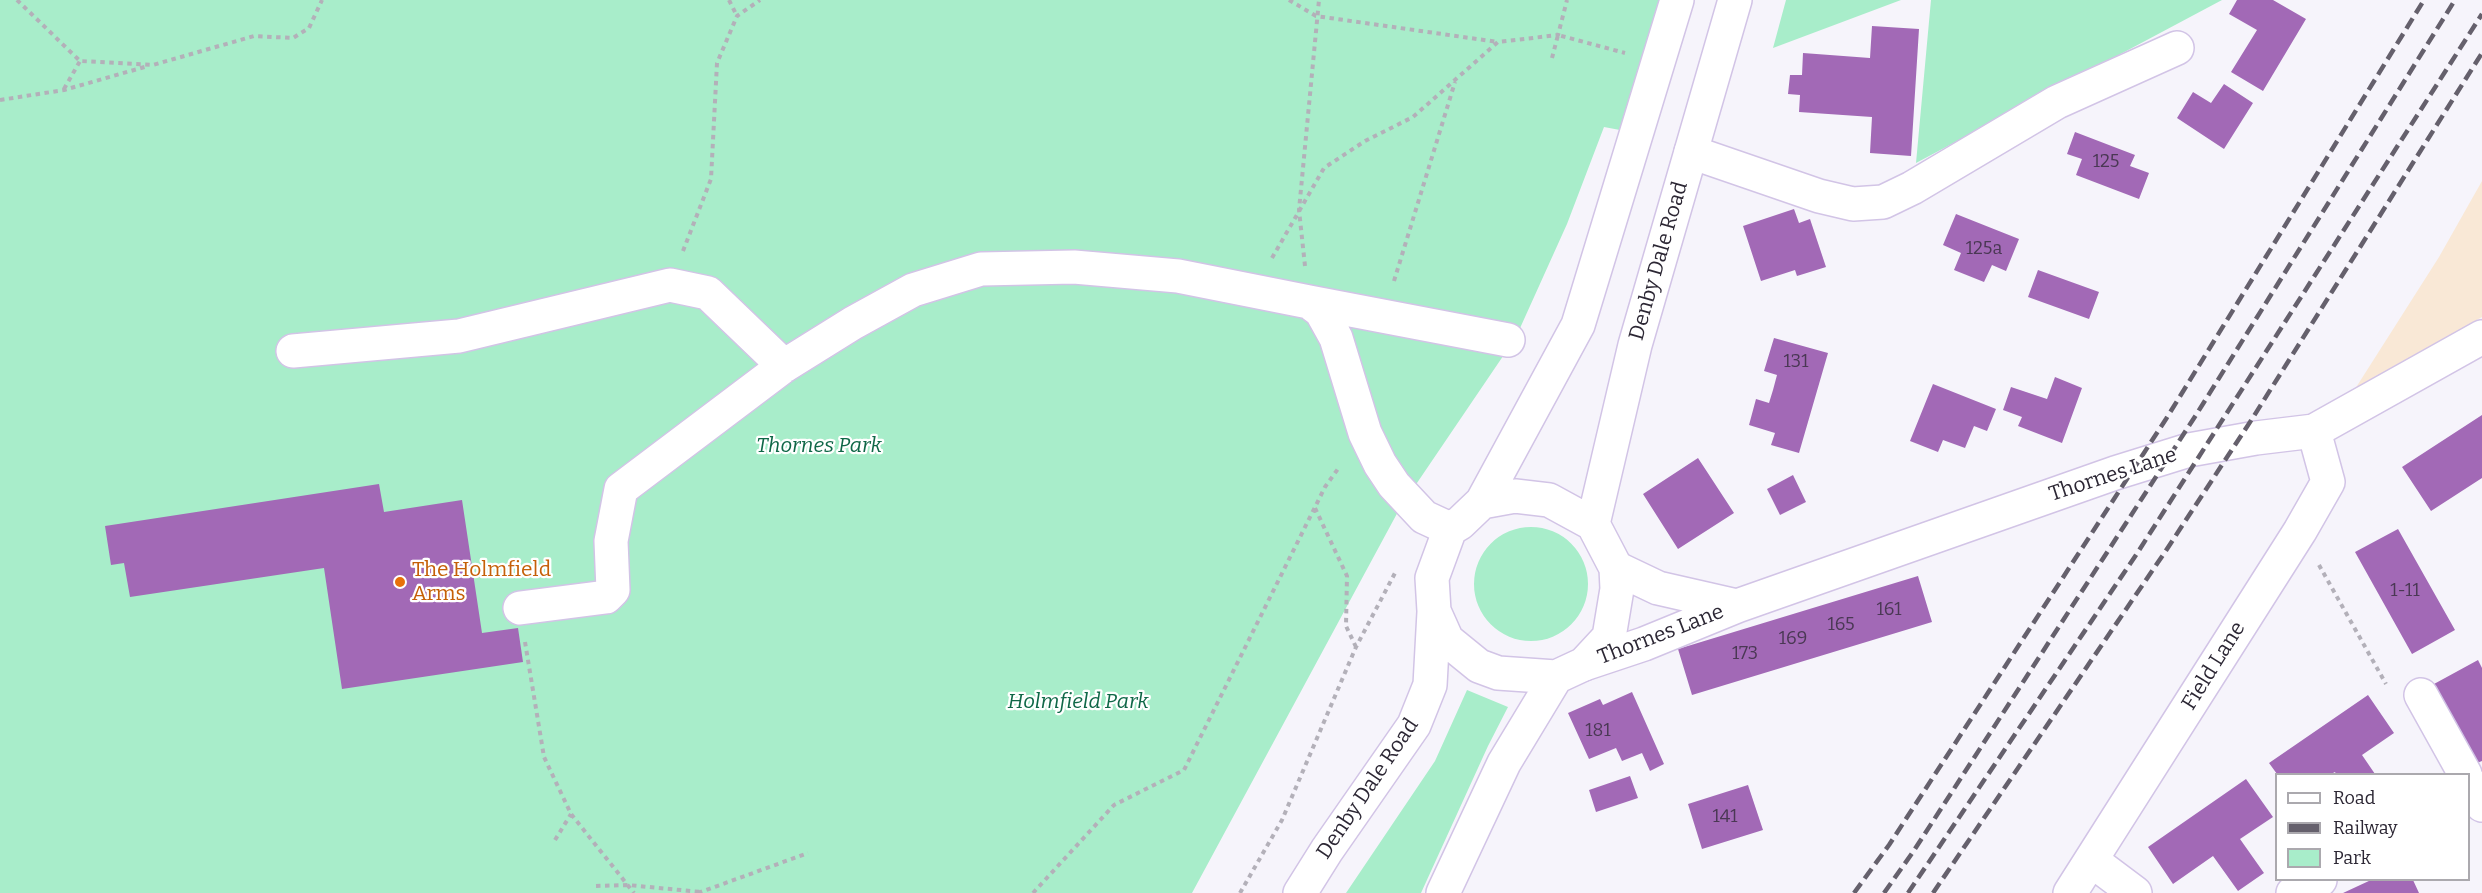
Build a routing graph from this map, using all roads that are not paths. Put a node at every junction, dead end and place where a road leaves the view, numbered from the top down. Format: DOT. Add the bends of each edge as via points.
graph roads {
  1 [pos="1677,0"];
  2 [pos="1735,0"];
  3 [pos="2177,48"];
  4 [pos="1691,152"];
  5 [pos="1309,302"];
  6 [pos="2482,337"];
  7 [pos="1508,340"];
  8 [pos="293,351"];
  9 [pos="784,366"];
  10 [pos="2314,431"];
  11 [pos="1482,502"];
  12 [pos="1593,524"];
  13 [pos="1450,529"];
  14 [pos="1616,568"];
  15 [pos="1737,606"];
  16 [pos="519,608"];
  17 [pos="1434,611"];
  18 [pos="1570,670"];
  19 [pos="2421,696"];
  20 [pos="2463,773"];
  21 [pos="2091,860"];
  22 [pos="2316,881"];
  23 [pos="1300,893"];
  24 [pos="1443,893"];
  25 [pos="2070,893"];
  26 [pos="2135,893"];
  27 [pos="2293,893"];
  1 -- 11 [label="main road" via="1578,325"];
  2 -- 4 [label="main road, Denby Dale Road"];
  3 -- 4 [label="main road" via="2057,102 1883,202 1853,204"];
  4 -- 12 [label="main road, Denby Dale Road" via="1635,345"];
  5 -- 7 [label="main road"];
  5 -- 9 [label="main road" via="1178,276 1074,267 981,269 913,290"];
  5 -- 13 [label="main road" via="1321,311 1336,338 1365,433 1380,464 1424,517"];
  6 -- 10 [label="main road, Thornes Lane"];
  8 -- 9 [label="main road" via="459,336 670,285 708,293"];
  9 -- 16 [label="main road" via="621,489 611,541 613,590 606,597"];
  10 -- 15 [label="main road, Thornes Lane" via="2189,450"];
  10 -- 21 [label="main road, Field Lane" via="2328,482"];
  11 -- 12 [label="main road" via="1515,496 1549,500"];
  11 -- 13 [label="main road"];
  12 -- 14 [label="main road"];
  13 -- 17 [label="main road" via="1432,578"];
  14 -- 15 [label="main road, Thornes Lane" via="1658,588"];
  14 -- 18 [label="main road" via="1617,589 1609,637"];
  15 -- 18 [label="main road, Thornes Lane"];
  17 -- 18 [label="main road" via="1447,640 1479,666 1498,673"];
  17 -- 23 [label="main road, Denby Dale Road" via="1430,686 1414,725"];
  18 -- 24 [label="main road" via="1504,763"];
  19 -- 20 [label="main road"];
  21 -- 25 [label="main road, Field Lane"];
  21 -- 26 [label="main road"];
  22 -- 27 [label="main road"];
}
